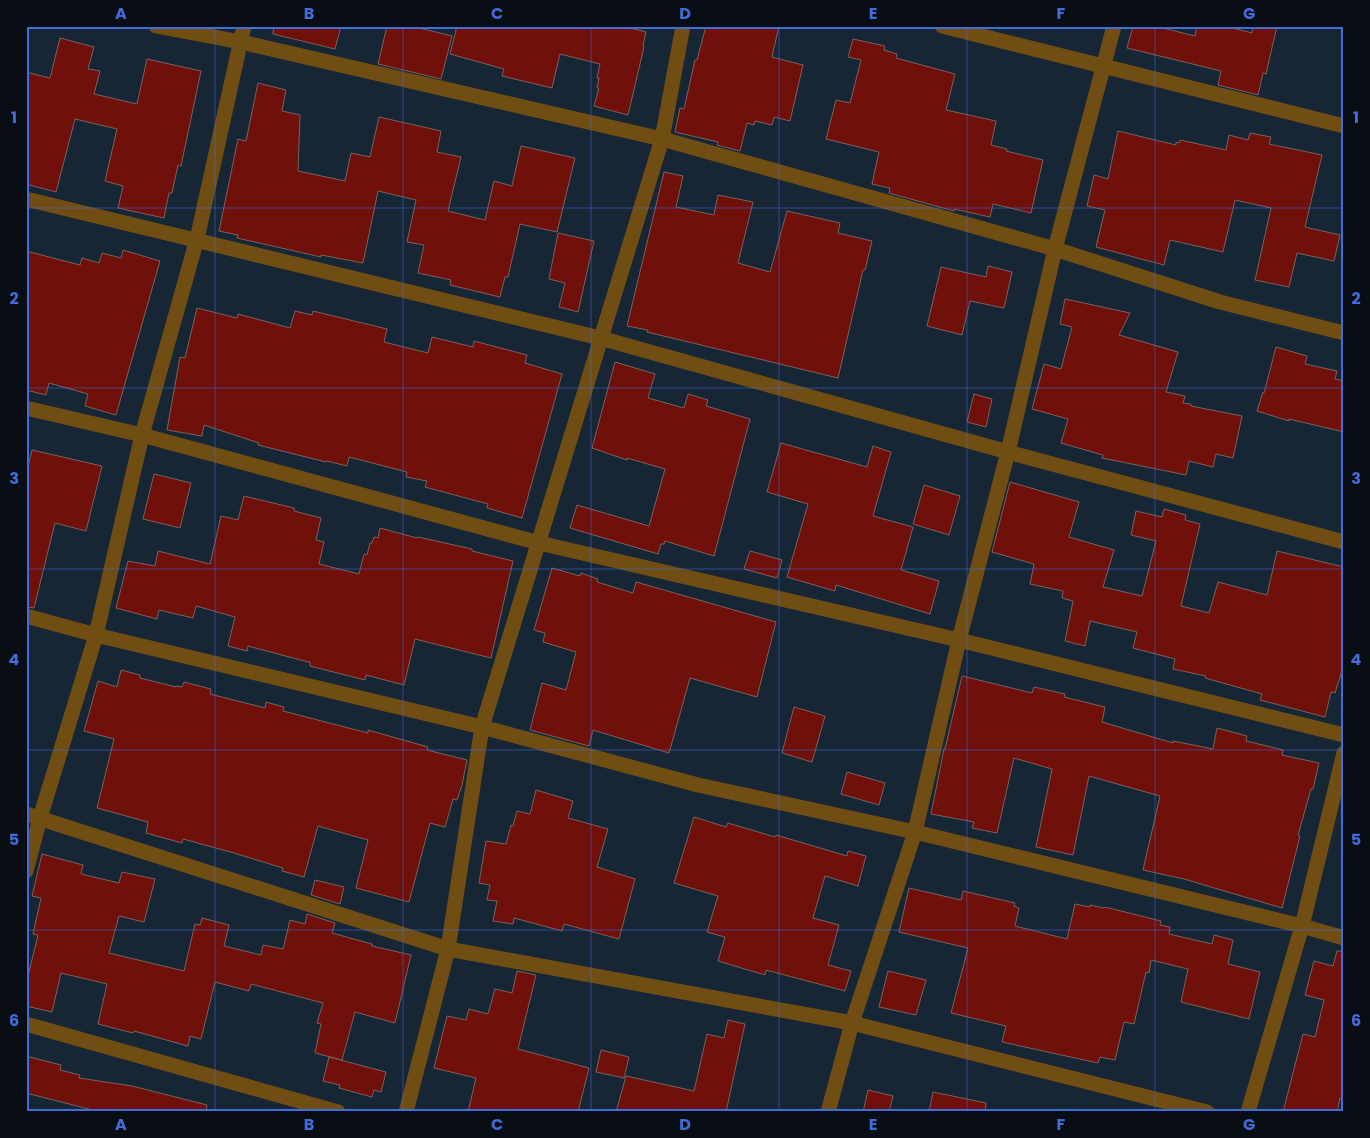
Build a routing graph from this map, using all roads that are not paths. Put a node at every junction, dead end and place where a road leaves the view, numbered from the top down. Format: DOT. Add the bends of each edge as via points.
graph roads {
  1 [pos="156,26"];
  2 [pos="244,26"];
  3 [pos="683,26"];
  4 [pos="942,26"];
  5 [pos="1114,26"];
  6 [pos="240,42"];
  7 [pos="1102,67"];
  8 [pos="1344,126"];
  9 [pos="662,139"];
  10 [pos="26,199"];
  11 [pos="197,240"];
  12 [pos="1055,249"];
  13 [pos="1344,333"];
  14 [pos="600,338"];
  15 [pos="26,408"];
  16 [pos="142,435"];
  17 [pos="1008,452"];
  18 [pos="1344,542"];
  19 [pos="539,543"];
  20 [pos="26,616"];
  21 [pos="96,635"];
  22 [pos="958,640"];
  23 [pos="482,727"];
  24 [pos="1344,735"];
  25 [pos="1344,752"];
  26 [pos="33,816"];
  27 [pos="915,832"];
  28 [pos="26,871"];
  29 [pos="1302,926"];
  30 [pos="1344,938"];
  31 [pos="448,949"];
  32 [pos="852,1023"];
  33 [pos="26,1024"];
  34 [pos="338,1112"];
  35 [pos="406,1112"];
  36 [pos="828,1112"];
  37 [pos="1207,1112"];
  38 [pos="1248,1112"];
  1 -- 6 [label="street"];
  2 -- 6 [label="street"];
  3 -- 9 [label="street"];
  4 -- 7 [label="street"];
  5 -- 7 [label="street"];
  6 -- 9 [label="street"];
  6 -- 11 [label="street"];
  7 -- 8 [label="street"];
  7 -- 12 [label="street"];
  9 -- 12 [label="street"];
  9 -- 14 [label="street"];
  10 -- 11 [label="street"];
  11 -- 14 [label="street"];
  11 -- 16 [label="street"];
  12 -- 13 [label="street" via="1220,302"];
  12 -- 17 [label="street"];
  14 -- 17 [label="street"];
  14 -- 19 [label="street"];
  15 -- 16 [label="street"];
  16 -- 19 [label="street"];
  16 -- 21 [label="street"];
  17 -- 18 [label="street"];
  17 -- 22 [label="street"];
  19 -- 22 [label="street"];
  19 -- 23 [label="street"];
  20 -- 21 [label="street"];
  21 -- 23 [label="street"];
  21 -- 26 [label="street"];
  22 -- 24 [label="street"];
  22 -- 27 [label="street"];
  23 -- 27 [label="street" via="698,785"];
  23 -- 31 [label="street"];
  25 -- 29 [label="street"];
  26 -- 28 [label="street"];
  26 -- 31 [label="street"];
  27 -- 29 [label="street"];
  27 -- 32 [label="street"];
  29 -- 30 [label="street"];
  29 -- 38 [label="street"];
  31 -- 32 [label="street"];
  31 -- 35 [label="street"];
  32 -- 36 [label="street"];
  32 -- 37 [label="street"];
  33 -- 34 [label="street"];
}
